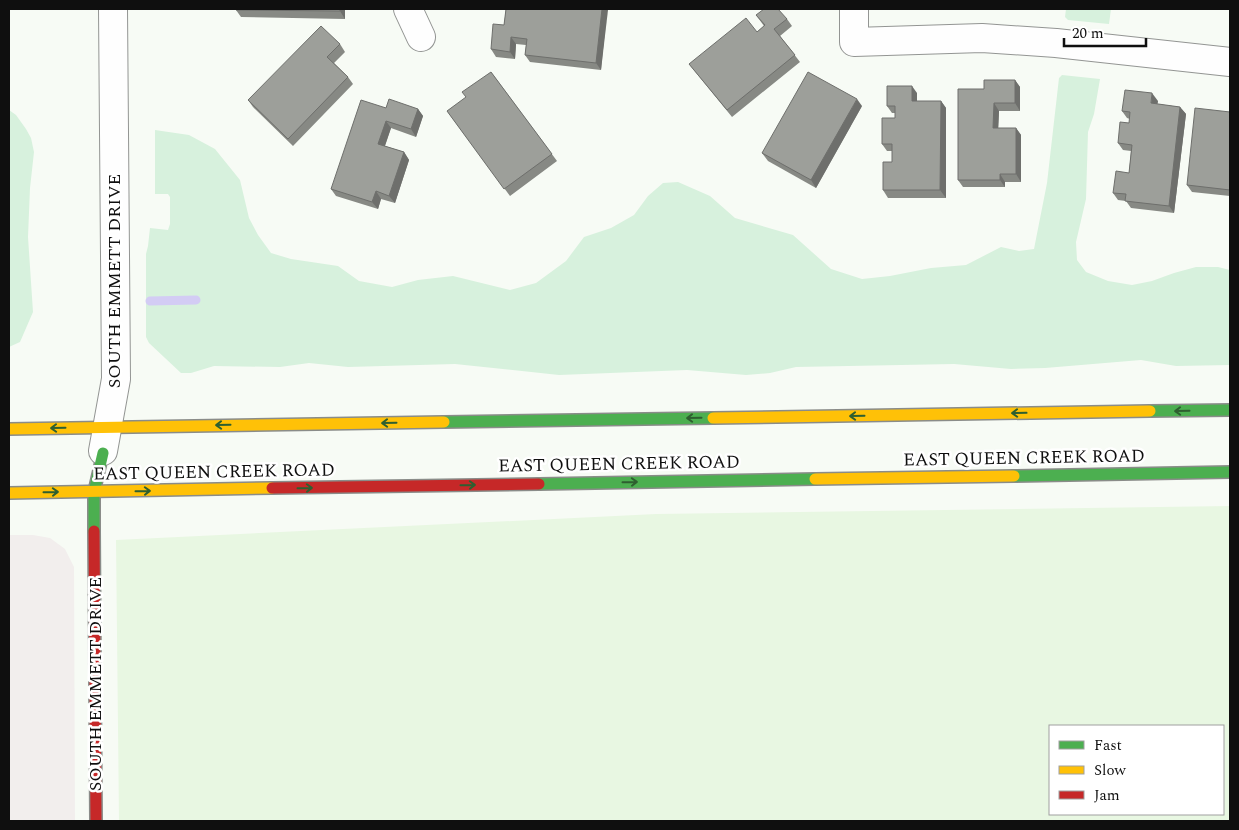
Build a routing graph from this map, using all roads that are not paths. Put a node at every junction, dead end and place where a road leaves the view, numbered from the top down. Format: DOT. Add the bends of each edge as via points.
graph roads {
  1 [pos="113,9"];
  2 [pos="408,9"];
  3 [pos="854,9"];
  4 [pos="421,37"];
  5 [pos="1230,62"];
  6 [pos="1230,410"];
  7 [pos="9,429"];
  8 [pos="105,440"];
  9 [pos="1230,472"];
  10 [pos="94,492"];
  11 [pos="9,493"];
  12 [pos="96,821"];
  1 -- 8 [label="street, SOUTH EMMETT DRIVE" via="116,379"];
  2 -- 4 [label="street"];
  3 -- 5 [label="street" via="854,42 982,38"];
  6 -- 8 [label="main road, one-way"];
  8 -- 7 [label="main road, one-way"];
  8 -- 10 [label="main road, SOUTH EMMETT DRIVE"];
  10 -- 9 [label="main road, EAST QUEEN CREEK ROAD, one-way"];
  11 -- 10 [label="main road, EAST QUEEN CREEK ROAD, one-way"];
  10 -- 12 [label="main road, SOUTH EMMETT DRIVE"];
}
